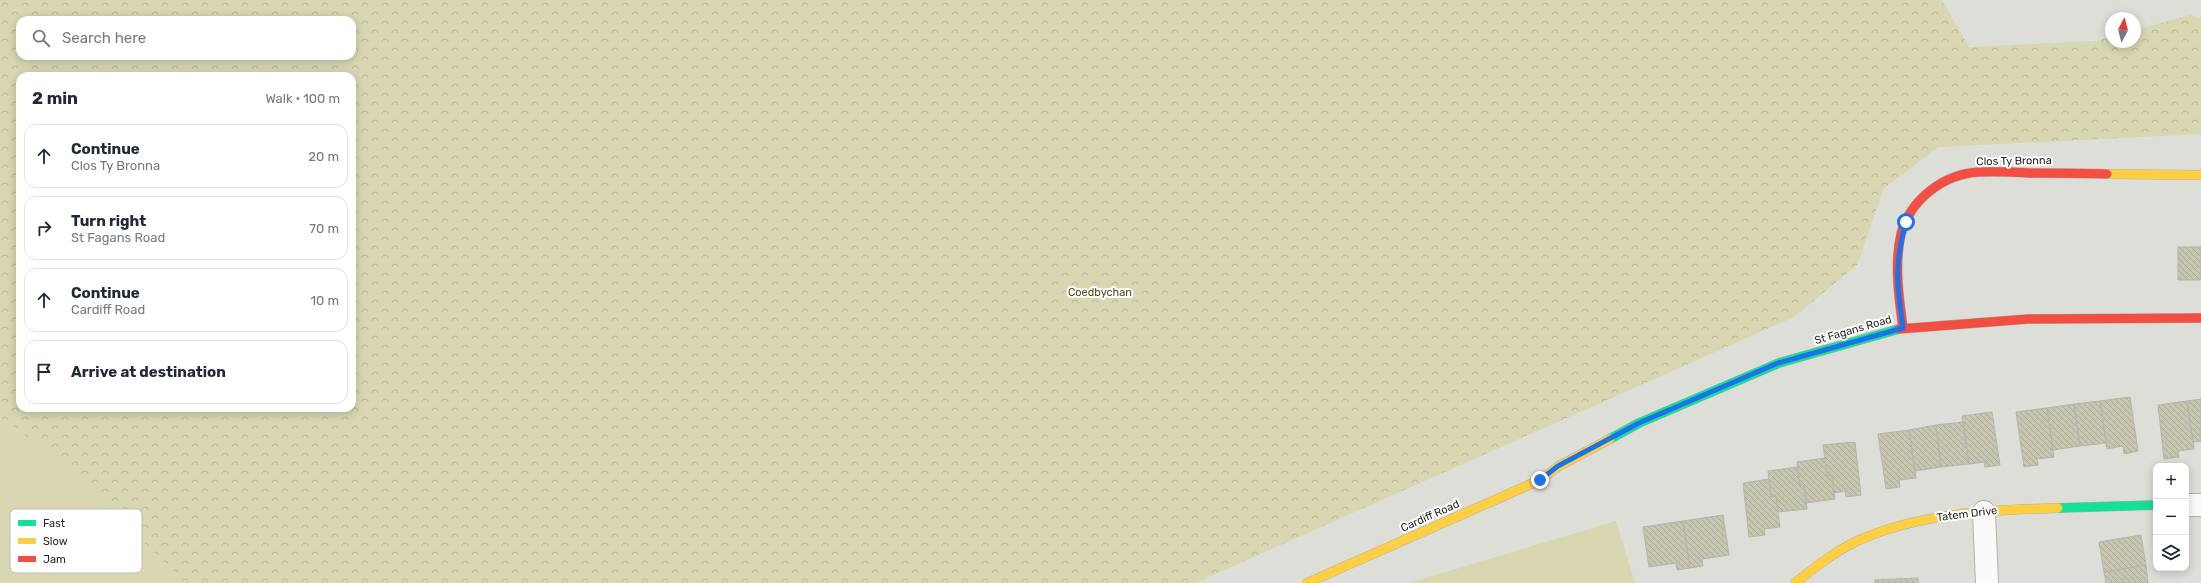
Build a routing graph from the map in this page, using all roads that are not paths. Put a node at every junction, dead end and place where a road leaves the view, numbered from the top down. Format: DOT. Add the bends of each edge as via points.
graph roads {
  1 [pos="2201,174"];
  2 [pos="2201,318"];
  3 [pos="1903,328"];
  4 [pos="1558,466"];
  5 [pos="2153,505"];
  6 [pos="2189,505"];
  7 [pos="2201,505"];
  8 [pos="1984,512"];
  9 [pos="1307,583"];
  10 [pos="1795,583"];
  11 [pos="1987,583"];
  1 -- 3 [label="street, Clos Ty Bronna" via="1978,172 1932,189 1916,205 1906,222 1900,243 1897,281"];
  2 -- 3 [label="street, St Fagans Road" via="2028,320"];
  3 -- 4 [label="street, St Fagans Road" via="1778,363 1639,423"];
  4 -- 9 [label="street, Cardiff Road" via="1540,480"];
  5 -- 8 [label="street, Tatem Drive" via="2093,505"];
  6 -- 7 [label="street"];
  8 -- 10 [label="street, Tatem Drive" via="1940,517 1897,527 1856,542 1824,560"];
  8 -- 11 [label="street"];
}
